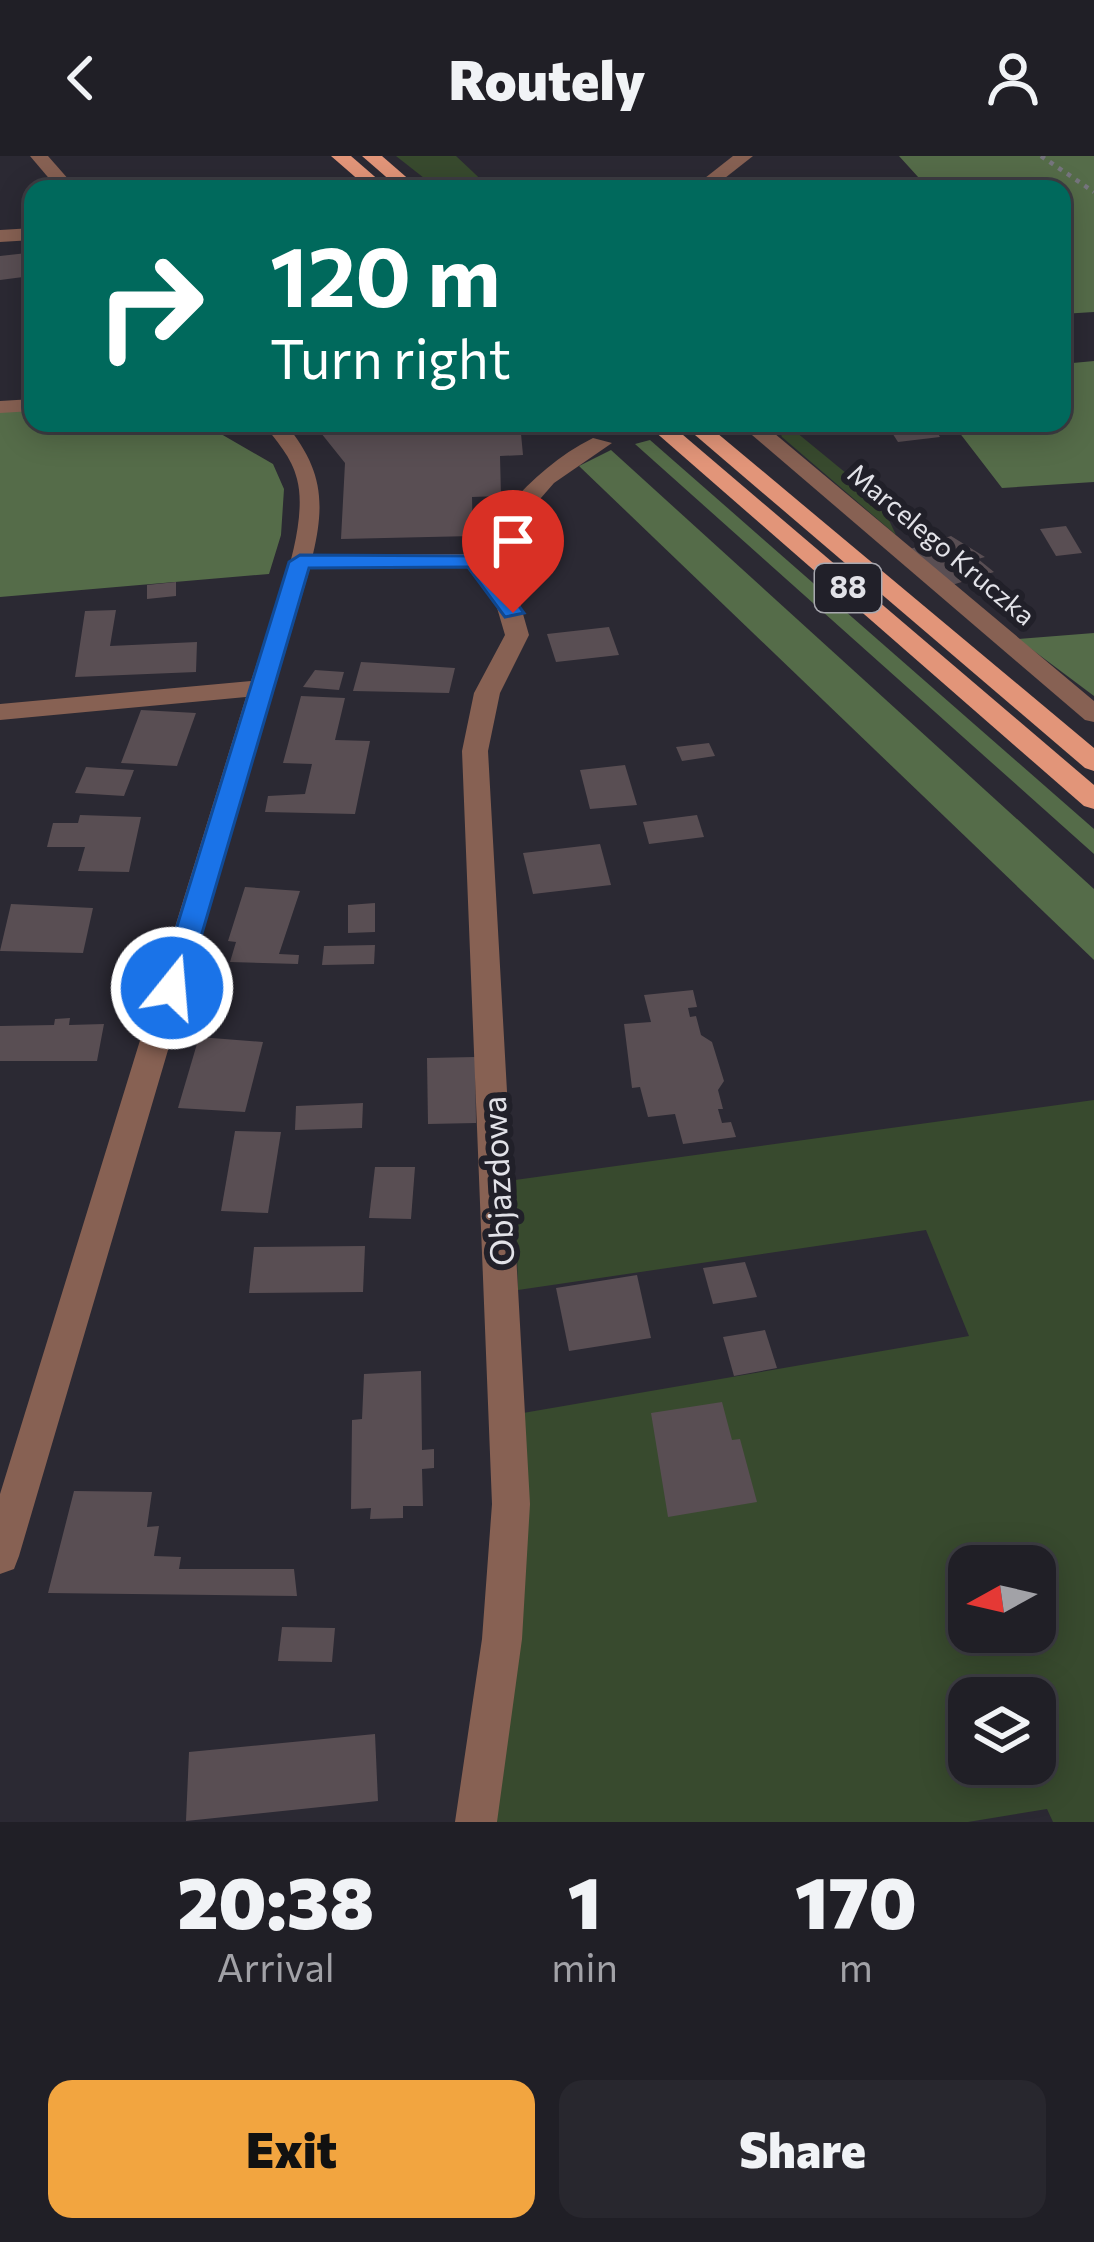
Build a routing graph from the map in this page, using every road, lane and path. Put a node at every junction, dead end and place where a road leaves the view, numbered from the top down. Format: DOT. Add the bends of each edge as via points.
graph roads {
  1 [pos="39,156"];
  2 [pos="340,156"];
  3 [pos="371,156"];
  4 [pos="744,156"];
  5 [pos="1041,156"];
  6 [pos="60,180"];
  7 [pos="369,180"];
  8 [pos="400,180"];
  9 [pos="712,180"];
  10 [pos="1094,192"];
  11 [pos="281,432"];
  12 [pos="666,432"];
  13 [pos="703,432"];
  14 [pos="760,432"];
  15 [pos="601,443"];
  16 [pos="474,561"];
  17 [pos="300,562"];
  18 [pos="263,688"];
  19 [pos="0,712"];
  20 [pos="1094,714"];
  21 [pos="1094,762"];
  22 [pos="1094,800"];
  23 [pos="0,1556"];
  24 [pos="476,1822"];
  1 -- 6 [label="street"];
  2 -- 7 [label="main road"];
  3 -- 8 [label="main road"];
  4 -- 9 [label="street"];
  5 -- 10 [label="path"];
  11 -- 17 [label="street" via="311,474"];
  12 -- 22 [label="main road, 88"];
  13 -- 21 [label="main road, 88"];
  14 -- 20 [label="street, Marcelego Kruczka"];
  15 -- 16 [label="street" via="545,476"];
  16 -- 17 [label="street"];
  16 -- 24 [label="street, Objazdowa" via="507,601 517,635 487,693 475,751 512,1504"];
  17 -- 18 [label="street"];
  18 -- 19 [label="street"];
  18 -- 23 [label="street"];
}
